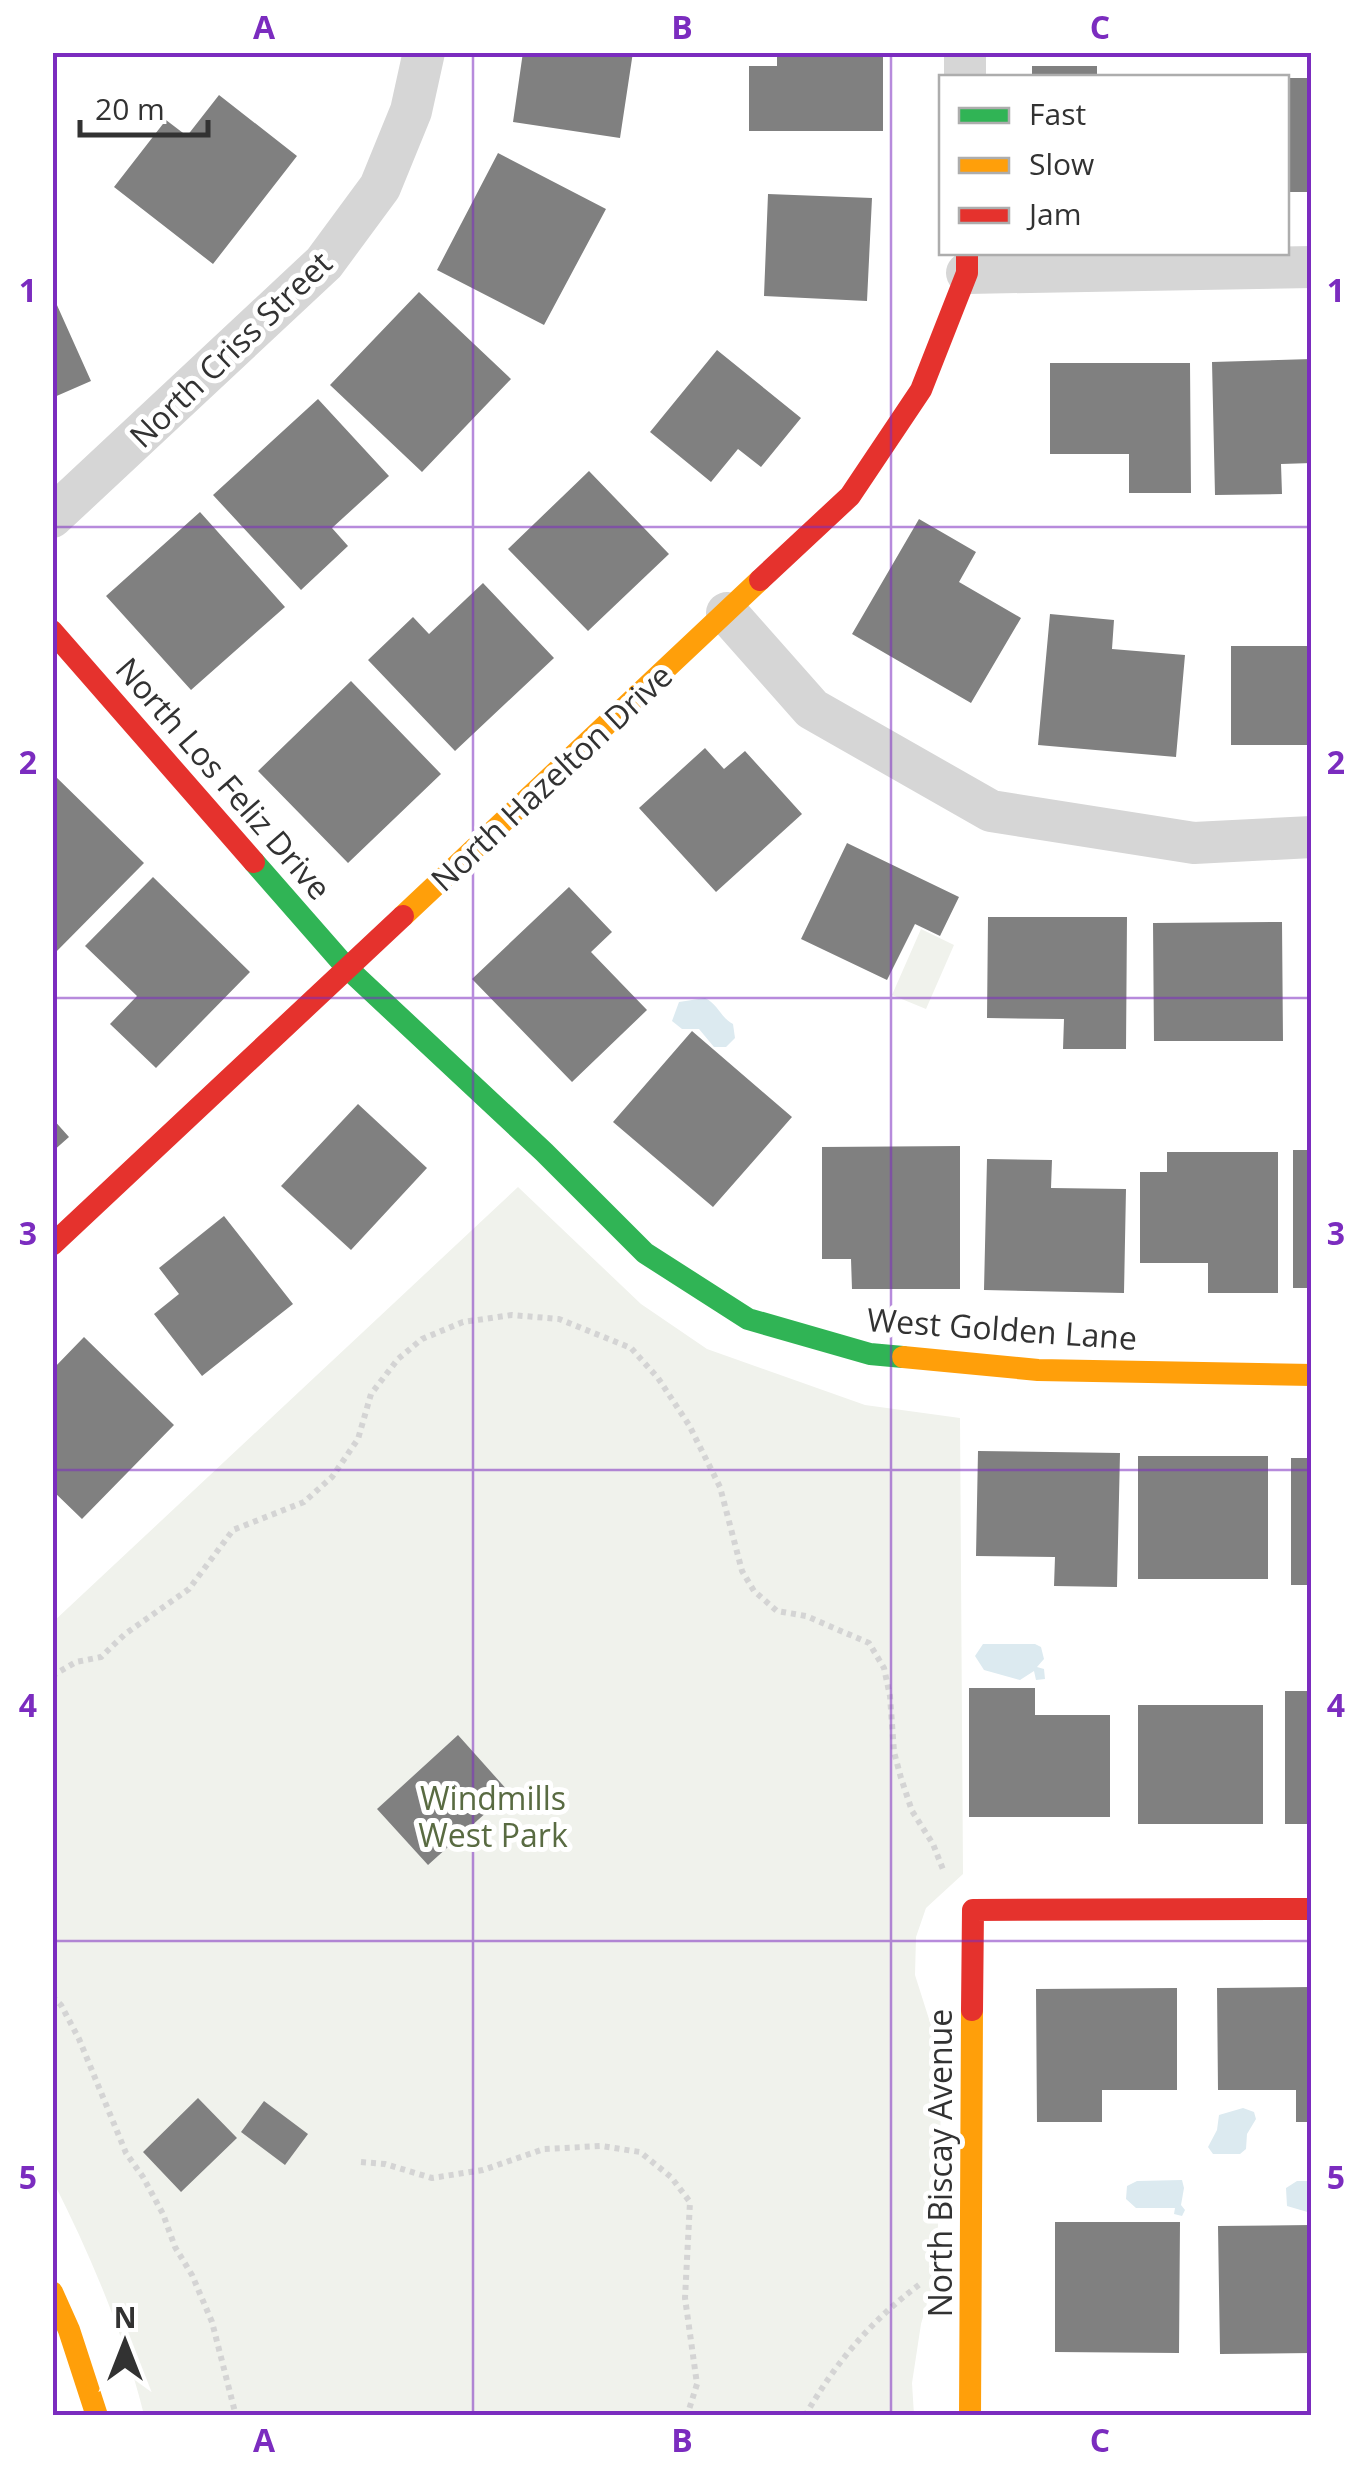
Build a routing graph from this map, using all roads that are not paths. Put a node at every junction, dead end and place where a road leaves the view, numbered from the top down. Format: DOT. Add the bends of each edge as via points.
graph roads {
  1 [pos="424,52"];
  2 [pos="967,263"];
  3 [pos="1312,267"];
  4 [pos="52,517"];
  5 [pos="728,613"];
  6 [pos="52,631"];
  7 [pos="1312,837"];
  8 [pos="346,967"];
  9 [pos="52,1245"];
  10 [pos="1312,1374"];
  11 [pos="1312,1909"];
  12 [pos="52,2292"];
  13 [pos="96,2416"];
  14 [pos="970,2416"];
  1 -- 4 [label="street, North Criss Street" via="411,111 380,187 324,263"];
  2 -- 3 [label="street"];
  2 -- 5 [label="street, North Hazelton Drive" via="921,390 850,496"];
  5 -- 7 [label="street" via="812,708 991,811 1194,843"];
  5 -- 8 [label="street, North Hazelton Drive"];
  6 -- 8 [label="street, North Los Feliz Drive"];
  8 -- 9 [label="street, North Hazelton Drive"];
  8 -- 10 [label="street, West Golden Lane" via="645,1253 748,1319 870,1354 1038,1370"];
  11 -- 14 [label="street, North Biscay Avenue" via="974,1910"];
  12 -- 13 [label="street"];
}
